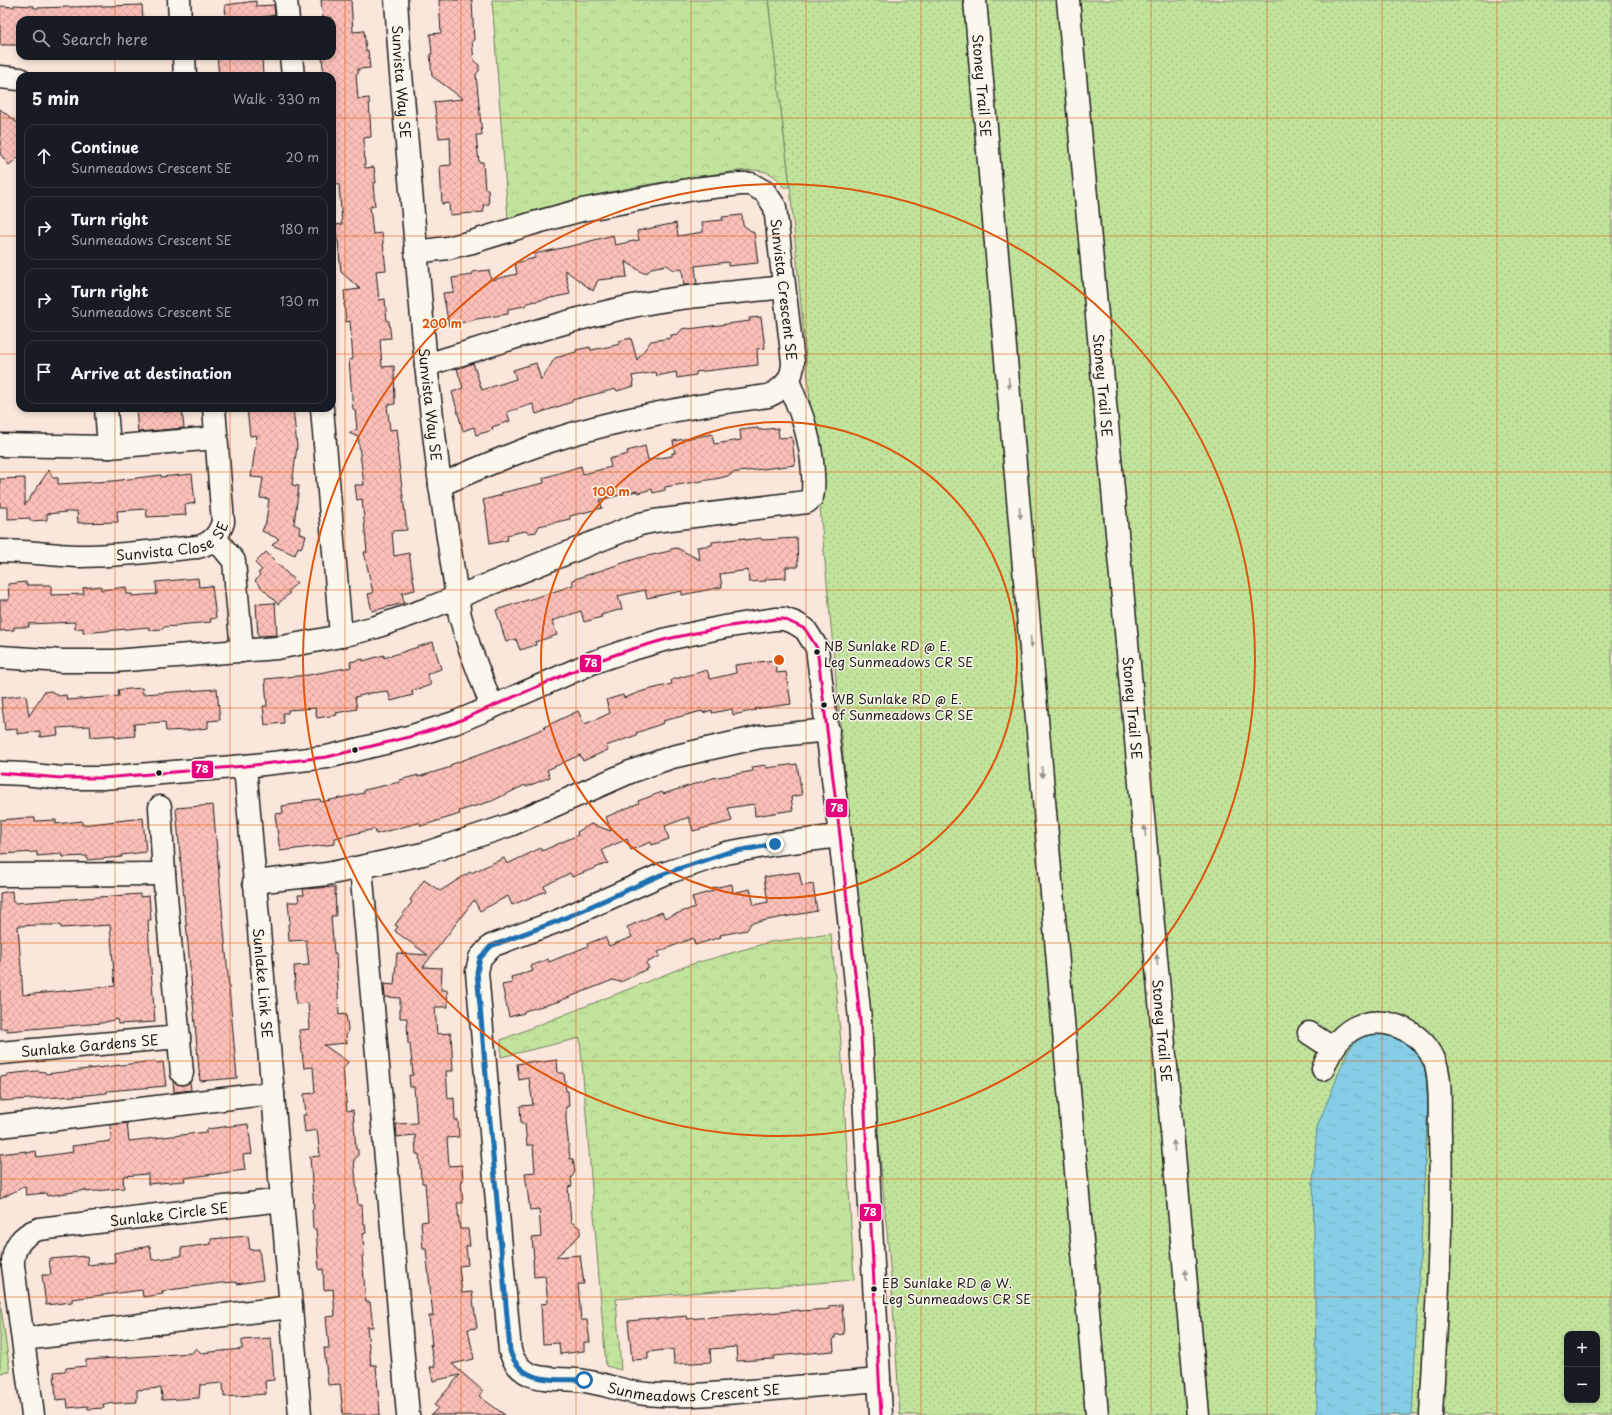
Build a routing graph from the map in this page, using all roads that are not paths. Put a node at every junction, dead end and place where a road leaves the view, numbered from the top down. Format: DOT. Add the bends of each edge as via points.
graph roads {
  1 [pos="179,0"];
  2 [pos="286,0"];
  3 [pos="396,0"];
  4 [pos="964,0"];
  5 [pos="975,0"];
  6 [pos="1068,0"];
  7 [pos="1084,0"];
  8 [pos="180,16"];
  9 [pos="288,16"];
  10 [pos="184,60"];
  11 [pos="291,60"];
  12 [pos="185,72"];
  13 [pos="293,72"];
  14 [pos="0,77"];
  15 [pos="16,78"];
  16 [pos="1087,217"];
  17 [pos="416,252"];
  18 [pos="784,287"];
  19 [pos="1006,344"];
  20 [pos="426,365"];
  21 [pos="788,381"];
  22 [pos="106,412"];
  23 [pos="214,412"];
  24 [pos="322,412"];
  25 [pos="216,438"];
  26 [pos="0,445"];
  27 [pos="110,447"];
  28 [pos="440,485"];
  29 [pos="216,538"];
  30 [pos="0,551"];
  31 [pos="456,597"];
  32 [pos="341,636"];
  33 [pos="242,651"];
  34 [pos="0,657"];
  35 [pos="492,707"];
  36 [pos="828,730"];
  37 [pos="244,766"];
  38 [pos="0,773"];
  39 [pos="160,807"];
  40 [pos="840,836"];
  41 [pos="361,868"];
  42 [pos="164,874"];
  43 [pos="0,875"];
  44 [pos="254,882"];
  45 [pos="1308,1033"];
  46 [pos="179,1036"];
  47 [pos="1332,1048"];
  48 [pos="0,1053"];
  49 [pos="1323,1069"];
  50 [pos="182,1073"];
  51 [pos="273,1093"];
  52 [pos="0,1126"];
  53 [pos="282,1200"];
  54 [pos="291,1307"];
  55 [pos="1190,1314"];
  56 [pos="23,1339"];
  57 [pos="879,1380"];
  58 [pos="33,1415"];
  59 [pos="300,1415"];
  60 [pos="408,1415"];
  61 [pos="881,1415"];
  62 [pos="1097,1415"];
  63 [pos="1198,1415"];
  64 [pos="1210,1415"];
  65 [pos="1431,1415"];
  1 -- 8 [label="main road"];
  2 -- 9 [label="main road"];
  3 -- 17 [label="main road, Sunvista Way SE"];
  4 -- 19 [label="main road"];
  5 -- 19 [label="main road, Stoney Trail SE"];
  6 -- 16 [label="main road, Stoney Trail SE"];
  7 -- 16 [label="main road"];
  10 -- 12 [label="main road"];
  11 -- 13 [label="main road"];
  14 -- 15 [label="main road"];
  55 -- 16 [label="main road, Stoney Trail SE, one-way"];
  17 -- 18 [label="main road, Sunvista Crescent SE" via="460,245 618,202 694,189 751,184 765,192 775,207"];
  17 -- 20 [label="main road, Sunvista Way SE"];
  18 -- 20 [label="main road" via="627,307"];
  18 -- 21 [label="main road, Sunvista Crescent SE" via="793,362"];
  19 -- 62 [label="main road, Stoney Trail SE, one-way"];
  20 -- 28 [label="main road, Sunvista Way SE"];
  21 -- 28 [label="main road, Sunvista Crescent SE" via="778,392 768,396 697,405 633,418 554,440 497,460"];
  21 -- 31 [label="main road" via="805,424 810,446 815,485 812,497 807,502 640,524"];
  22 -- 27 [label="main road"];
  23 -- 25 [label="main road, Sunvista Close SE"];
  24 -- 32 [label="main road"];
  25 -- 27 [label="main road"];
  25 -- 29 [label="main road, Sunvista Close SE" via="223,522"];
  26 -- 27 [label="main road"];
  28 -- 31 [label="main road, Sunvista Way SE"];
  29 -- 30 [label="main road, Sunvista Close SE" via="198,547 104,555 76,556"];
  29 -- 33 [label="main road" via="234,562"];
  31 -- 32 [label="main road" via="376,627"];
  31 -- 35 [label="main road, Sunvista Way SE" via="469,646"];
  32 -- 33 [label="main road" via="277,648"];
  33 -- 34 [label="main road" via="114,661"];
  35 -- 36 [label="main road" via="594,662 629,650 724,627 784,619 805,629 817,648"];
  35 -- 37 [label="main road" via="416,735 327,757"];
  36 -- 40 [label="main road"];
  36 -- 41 [label="main road" via="760,737 672,757 630,772 510,825 423,854"];
  37 -- 38 [label="main road" via="102,778 61,778"];
  37 -- 44 [label="main road, Sunlake Link SE"];
  39 -- 42 [label="main road"];
  40 -- 57 [label="main road" via="860,1019"];
  40 -- 57 [label="main road, Sunmeadows Crescent SE" via="726,853 663,874 558,921 491,946 480,958 477,972 510,1351 518,1368 528,1375 538,1377 584,1380 638,1393 672,1395"];
  41 -- 44 [label="main road"];
  41 -- 60 [label="main road"];
  42 -- 43 [label="main road"];
  42 -- 46 [label="main road"];
  44 -- 51 [label="main road, Sunlake Link SE"];
  45 -- 47 [label="main road"];
  46 -- 48 [label="main road, Sunlake Gardens SE"];
  46 -- 50 [label="main road"];
  47 -- 49 [label="main road"];
  47 -- 65 [label="main road" via="1352,1029 1372,1023 1383,1023 1412,1033 1427,1047 1435,1064 1439,1110 1440,1214"];
  51 -- 52 [label="main road"];
  51 -- 53 [label="main road, Sunlake Link SE"];
  53 -- 54 [label="main road"];
  53 -- 56 [label="main road, Sunlake Circle SE" via="30,1232 19,1242 12,1259"];
  54 -- 56 [label="main road"];
  54 -- 59 [label="main road"];
  55 -- 63 [label="main road, Stoney Trail SE"];
  55 -- 64 [label="main road"];
  56 -- 58 [label="main road, Sunlake Circle SE"];
  57 -- 61 [label="main road"];
}
